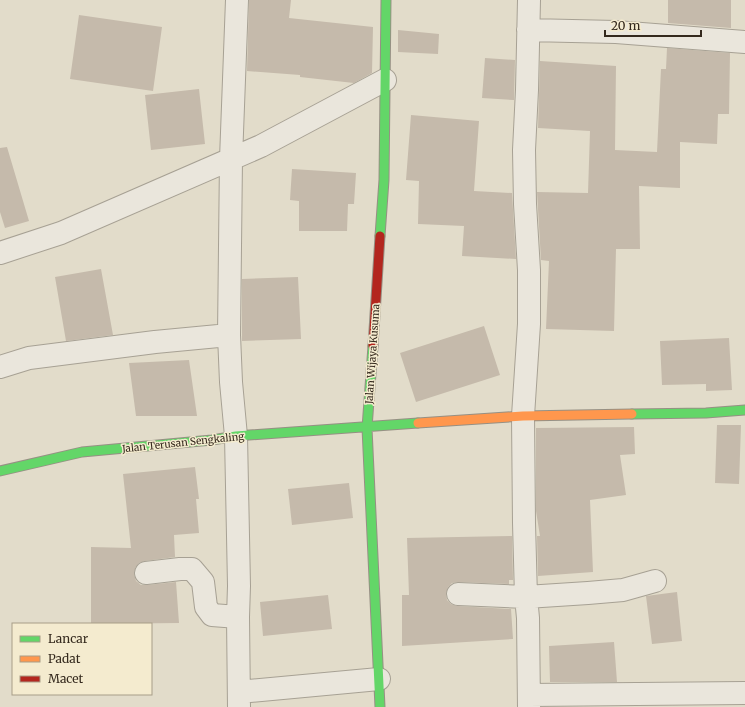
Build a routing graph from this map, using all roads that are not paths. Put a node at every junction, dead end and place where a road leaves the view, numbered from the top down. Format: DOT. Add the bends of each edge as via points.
graph roads {
  1 [pos="237,0"];
  2 [pos="386,0"];
  3 [pos="529,0"];
  4 [pos="528,30"];
  5 [pos="745,42"];
  6 [pos="385,80"];
  7 [pos="231,159"];
  8 [pos="0,253"];
  9 [pos="229,335"];
  10 [pos="0,367"];
  11 [pos="745,410"];
  12 [pos="523,416"];
  13 [pos="367,428"];
  14 [pos="236,436"];
  15 [pos="0,471"];
  16 [pos="146,573"];
  17 [pos="656,581"];
  18 [pos="458,594"];
  19 [pos="526,596"];
  20 [pos="238,617"];
  21 [pos="379,679"];
  22 [pos="745,693"];
  23 [pos="239,700"];
  24 [pos="529,701"];
  25 [pos="380,707"];
  1 -- 7 [label="street"];
  2 -- 6 [label="street, Jalan Wijaya Kusuma"];
  3 -- 4 [label="street"];
  4 -- 5 [label="street" via="616,32"];
  4 -- 12 [label="street" via="524,150 529,324"];
  6 -- 7 [label="street"];
  6 -- 13 [label="street, Jalan Wijaya Kusuma" via="384,180"];
  7 -- 8 [label="street" via="61,233"];
  7 -- 9 [label="street"];
  9 -- 10 [label="street" via="29,358"];
  9 -- 14 [label="street"];
  11 -- 12 [label="street, Jalan Terusan Sengkaling"];
  12 -- 13 [label="street, Jalan Terusan Sengkaling"];
  12 -- 19 [label="street"];
  13 -- 14 [label="street, Jalan Terusan Sengkaling"];
  13 -- 21 [label="street, Jalan Wijaya Kusuma"];
  14 -- 15 [label="street, Jalan Terusan Sengkaling" via="82,452"];
  14 -- 20 [label="street"];
  16 -- 20 [label="street" via="192,570 203,582 206,607 212,615"];
  17 -- 19 [label="street" via="623,590"];
  18 -- 19 [label="street"];
  19 -- 24 [label="street"];
  20 -- 23 [label="street"];
  21 -- 23 [label="street"];
  21 -- 25 [label="street, Jalan Wijaya Kusuma"];
  22 -- 24 [label="street"];
}
